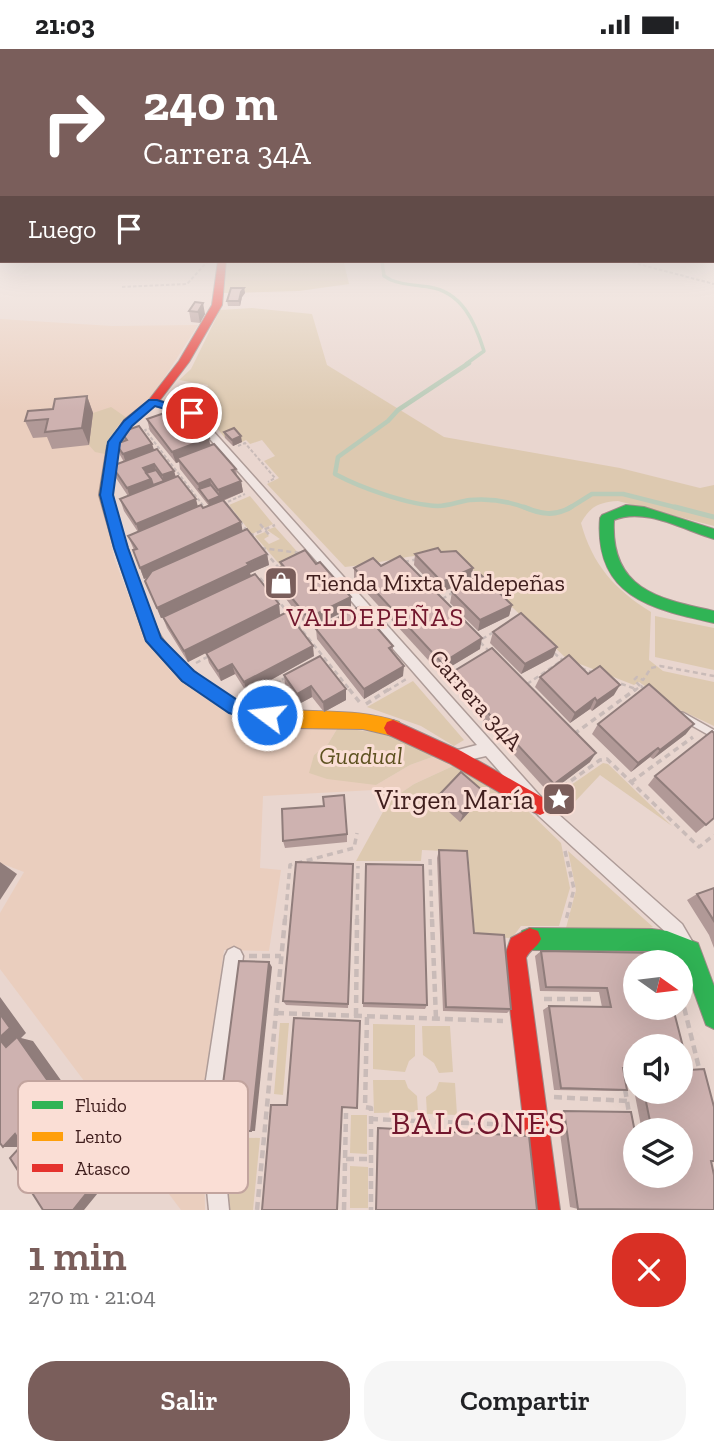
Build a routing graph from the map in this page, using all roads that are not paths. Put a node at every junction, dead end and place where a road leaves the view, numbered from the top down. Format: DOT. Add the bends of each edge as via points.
graph roads {
  1 [pos="217,303"];
  2 [pos="153,402"];
  3 [pos="714,534"];
  4 [pos="714,617"];
  5 [pos="679,715"];
  6 [pos="714,734"];
  7 [pos="489,749"];
  8 [pos="455,757"];
  9 [pos="544,802"];
  10 [pos="687,950"];
  11 [pos="689,950"];
  12 [pos="234,956"];
  13 [pos="693,959"];
  14 [pos="714,1017"];
  15 [pos="216,1081"];
  16 [pos="547,1210"];
  1 -- 2 [label="street" via="184,362"];
  2 -- 7 [label="street, Carrera 34A" via="192,413"];
  2 -- 8 [label="street" via="114,442 107,495 154,641 182,671 235,708 293,720 363,721 396,728"];
  3 -- 4 [label="street" via="625,510 607,518 603,539 613,567 637,593 666,607"];
  5 -- 6 [label="lane"];
  7 -- 8 [label="street"];
  7 -- 9 [label="street, Carrera 34A"];
  8 -- 9 [label="street"];
  9 -- 11 [label="street, Carrera 34A" via="561,827 677,930"];
  10 -- 16 [label="street" via="652,940 527,939 519,946 515,958"];
  12 -- 15 [label="street"];
  13 -- 14 [label="street, Carrera 34A"];
}
